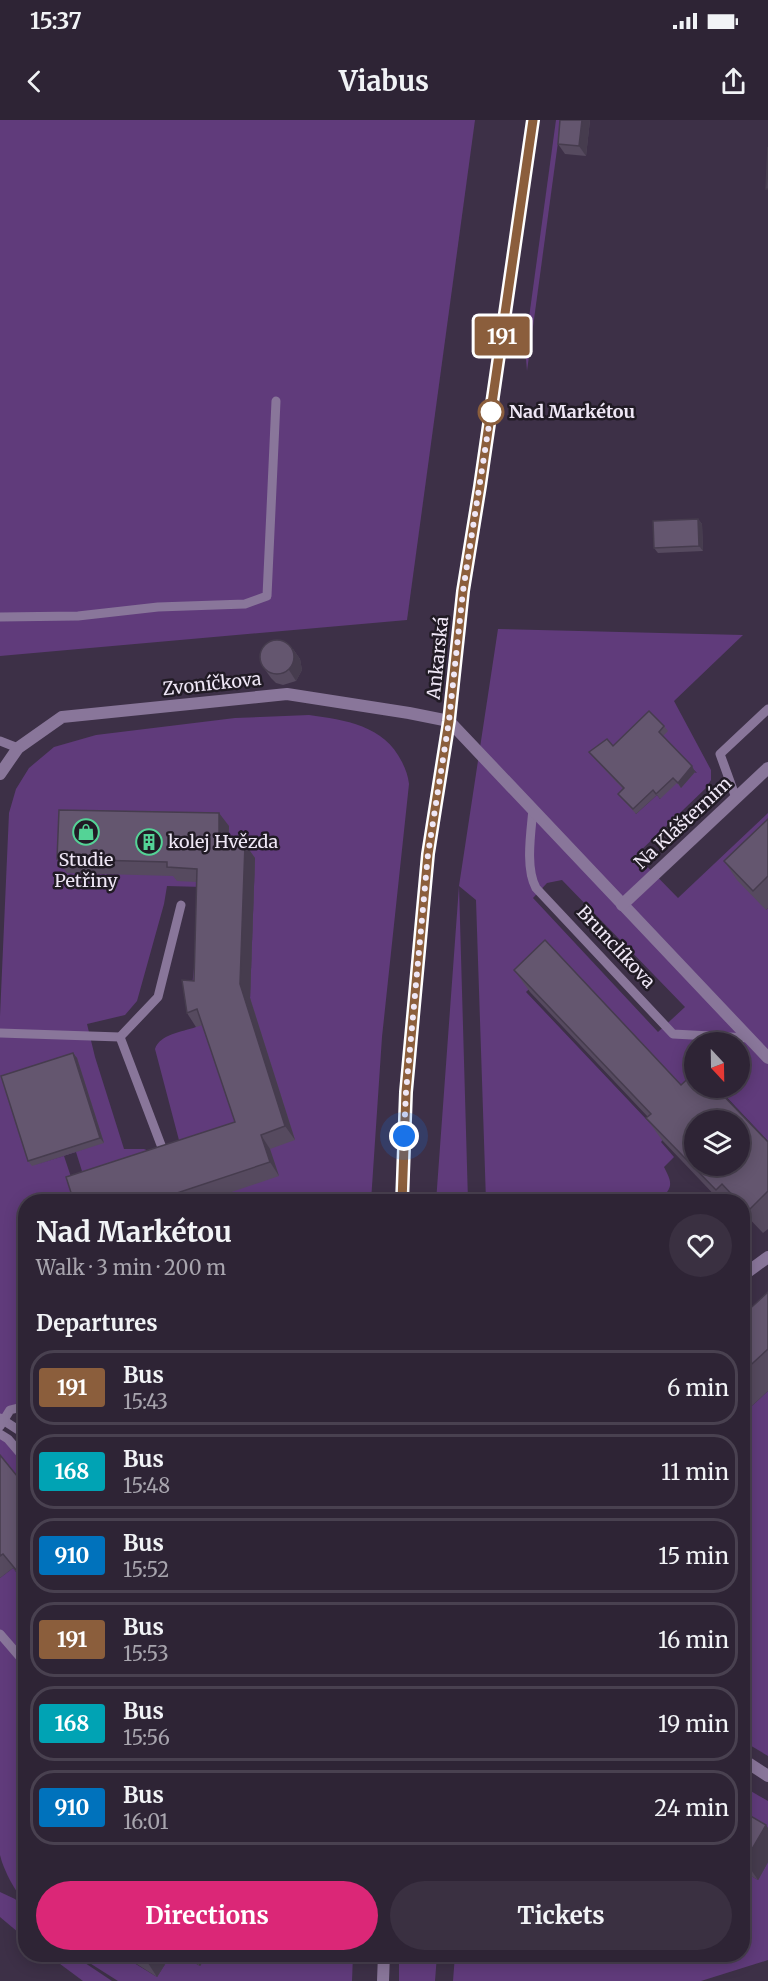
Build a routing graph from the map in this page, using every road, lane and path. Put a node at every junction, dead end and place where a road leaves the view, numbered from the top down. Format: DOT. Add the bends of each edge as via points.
graph roads {
  1 [pos="533,120"];
  2 [pos="276,401"];
  3 [pos="0,617"];
  4 [pos="768,709"];
  5 [pos="449,721"];
  6 [pos="0,741"];
  7 [pos="18,748"];
  8 [pos="768,768"];
  9 [pos="0,774"];
  10 [pos="736,798"];
  11 [pos="532,809"];
  12 [pos="181,904"];
  13 [pos="622,905"];
  14 [pos="743,1032"];
  15 [pos="0,1033"];
  16 [pos="684,1035"];
  17 [pos="120,1037"];
  18 [pos="750,1039"];
  19 [pos="768,1058"];
  20 [pos="161,1144"];
  21 [pos="402,1194"];
  22 [pos="768,1257"];
  23 [pos="750,1270"];
  24 [pos="18,1408"];
  25 [pos="1,1422"];
  26 [pos="18,1431"];
  27 [pos="0,1434"];
  28 [pos="18,1451"];
  29 [pos="0,1634"];
  30 [pos="18,1655"];
  31 [pos="750,1764"];
  32 [pos="768,1776"];
  33 [pos="384,1962"];
  34 [pos="383,1981"];
  1 -- 5 [label="street, Ankarská" via="463,591"];
  2 -- 3 [label="lane" via="267,596 245,604 158,607 78,616"];
  4 -- 10 [label="lane" via="720,754"];
  5 -- 7 [label="street, Zvoníčkova" via="287,694 62,717"];
  5 -- 11 [label="street, Brunclíkova"];
  5 -- 21 [label="street, Ankarská" via="428,854 406,1092"];
  6 -- 7 [label="lane"];
  7 -- 9 [label="street, Zvoníčkova"];
  8 -- 10 [label="street, Na Klášterním"];
  10 -- 13 [label="street, Na Klášterním"];
  11 -- 13 [label="street, Brunclíkova"];
  11 -- 16 [label="lane, Brunclíkova" via="530,847 536,888 673,1034"];
  12 -- 17 [label="lane" via="158,997"];
  13 -- 14 [label="street, Brunclíkova"];
  15 -- 17 [label="lane"];
  17 -- 20 [label="lane"];
  18 -- 19 [label="street, Brunclíkova"];
  22 -- 23 [label="street"];
  24 -- 25 [label="lane" via="10,1410"];
  25 -- 26 [label="lane"];
  27 -- 28 [label="lane"];
  29 -- 30 [label="lane"];
  31 -- 32 [label="street"];
  33 -- 34 [label="street"];
}
